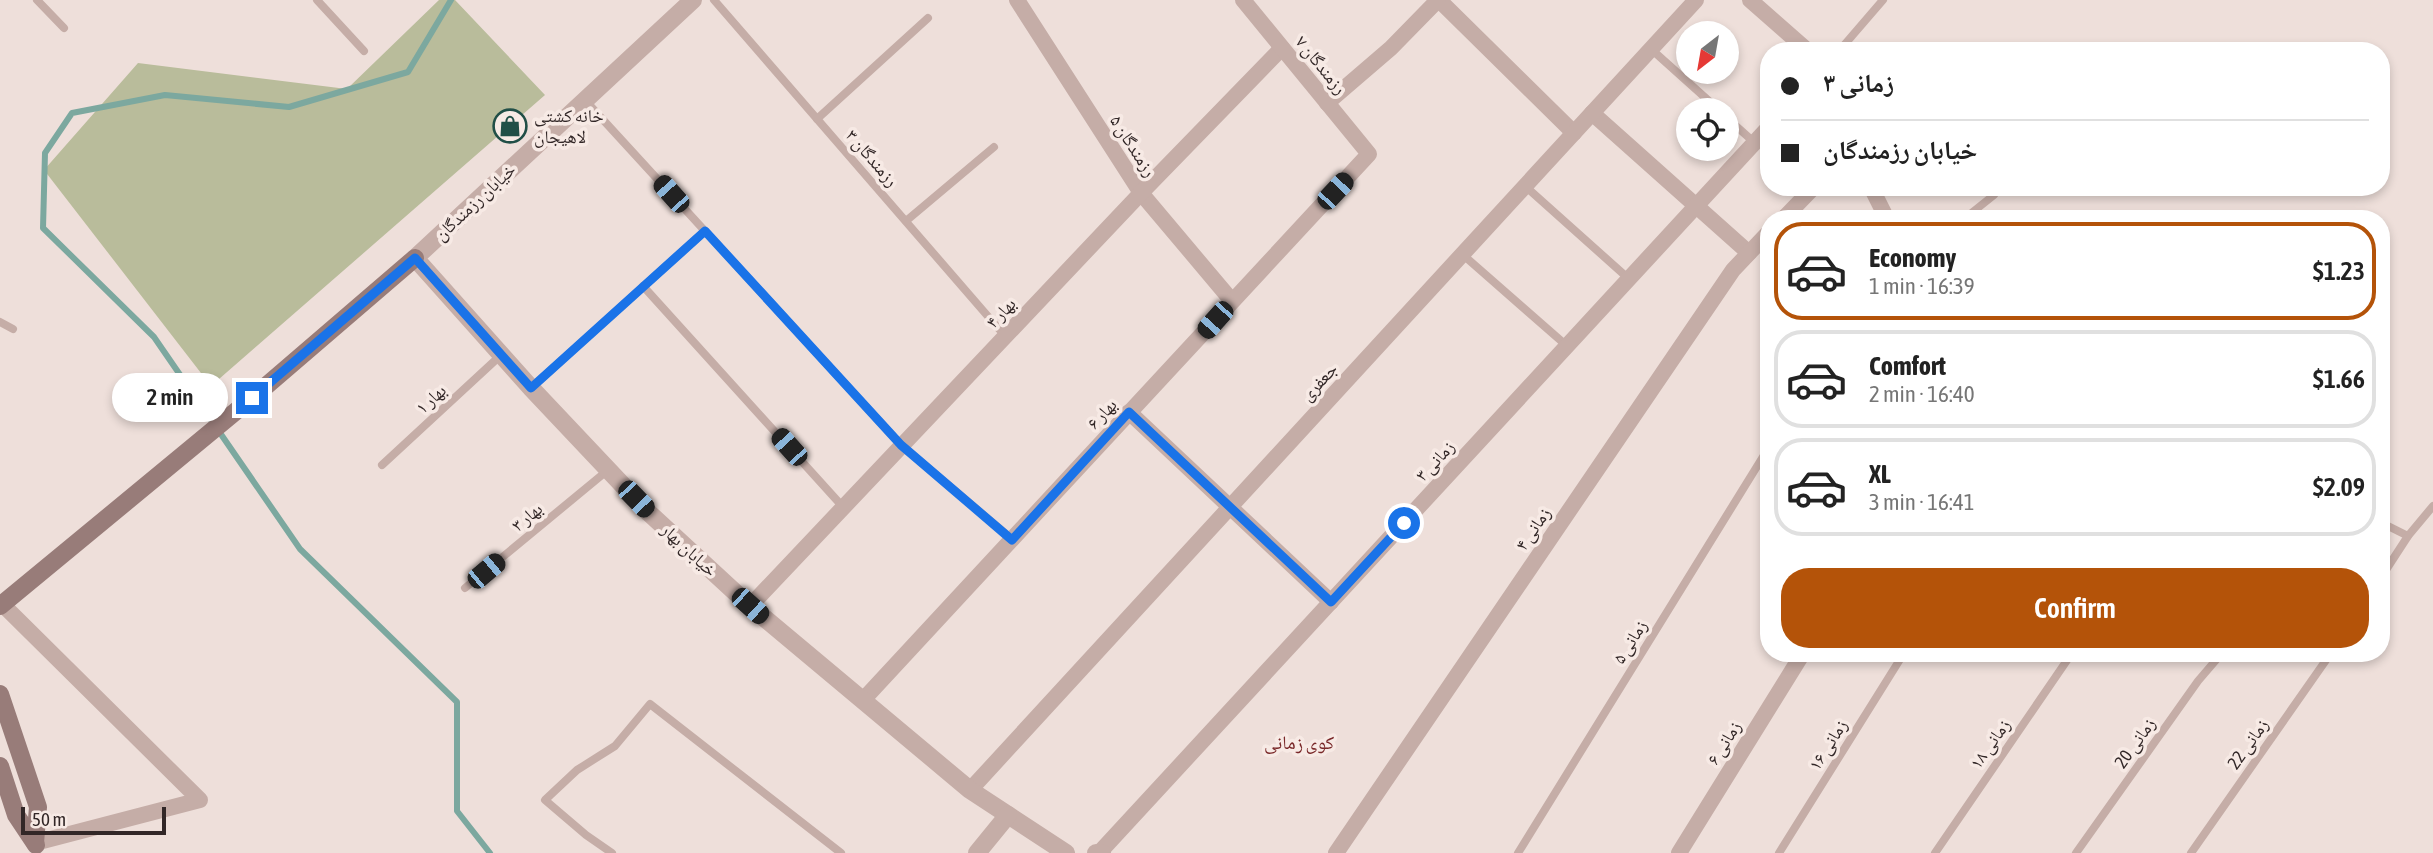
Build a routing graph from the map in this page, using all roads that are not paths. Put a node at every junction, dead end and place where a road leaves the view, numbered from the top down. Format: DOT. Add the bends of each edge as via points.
graph roads {
  1 [pos="37,0"];
  2 [pos="317,0"];
  3 [pos="692,0"];
  4 [pos="714,0"];
  5 [pos="1017,0"];
  6 [pos="1243,0"];
  7 [pos="1438,0"];
  8 [pos="1696,0"];
  9 [pos="1750,0"];
  10 [pos="1883,0"];
  11 [pos="928,18"];
  12 [pos="64,28"];
  13 [pos="1798,42"];
  14 [pos="1847,42"];
  15 [pos="1283,48"];
  16 [pos="1651,49"];
  17 [pos="364,51"];
  18 [pos="1706,98"];
  19 [pos="584,99"];
  20 [pos="1327,103"];
  21 [pos="1592,113"];
  22 [pos="817,119"];
  23 [pos="1739,129"];
  24 [pos="1574,134"];
  25 [pos="1760,137"];
  26 [pos="1755,143"];
  27 [pos="994,147"];
  28 [pos="1369,154"];
  29 [pos="1525,186"];
  30 [pos="1141,193"];
  31 [pos="1805,196"];
  32 [pos="1993,196"];
  33 [pos="1696,206"];
  34 [pos="1792,210"];
  35 [pos="1975,210"];
  36 [pos="906,221"];
  37 [pos="705,231"];
  38 [pos="1760,241"];
  39 [pos="1749,253"];
  40 [pos="1462,254"];
  41 [pos="415,258"];
  42 [pos="1629,279"];
  43 [pos="643,286"];
  44 [pos="1232,301"];
  45 [pos="0,322"];
  46 [pos="13,329"];
  47 [pos="1005,336"];
  48 [pos="1567,346"];
  49 [pos="501,355"];
  50 [pos="531,388"];
  51 [pos="1129,412"];
  52 [pos="901,445"];
  53 [pos="1760,462"];
  54 [pos="382,465"];
  55 [pos="608,470"];
  56 [pos="2433,506"];
  57 [pos="843,507"];
  58 [pos="1229,508"];
  59 [pos="2390,527"];
  60 [pos="2408,536"];
  61 [pos="1012,540"];
  62 [pos="2390,564"];
  63 [pos="465,588"];
  64 [pos="1331,602"];
  65 [pos="1,605"];
  66 [pos="750,606"];
  67 [pos="1797,662"];
  68 [pos="1898,662"];
  69 [pos="2066,662"];
  70 [pos="2214,662"];
  71 [pos="2325,662"];
  72 [pos="0,694"];
  73 [pos="863,700"];
  74 [pos="0,766"];
  75 [pos="970,790"];
  76 [pos="1008,815"];
  77 [pos="37,848"];
  78 [pos="612,853"];
  79 [pos="841,853"];
  80 [pos="977,853"];
  81 [pos="1066,853"];
  82 [pos="1099,853"];
  83 [pos="1336,853"];
  84 [pos="1518,853"];
  85 [pos="1679,853"];
  86 [pos="1779,853"];
  87 [pos="1935,853"];
  88 [pos="2076,853"];
  89 [pos="2191,853"];
  1 -- 12 [label="lane"];
  2 -- 17 [label="lane"];
  3 -- 19 [label="street, خیابان رزمندگان"];
  4 -- 22 [label="lane, رزمندگان ۳"];
  5 -- 30 [label="street, رزمندگان ۵"];
  6 -- 15 [label="street, رزمندگان ۷"];
  7 -- 20 [label="street"];
  7 -- 24 [label="street"];
  8 -- 16 [label="street, جعفری"];
  9 -- 13 [label="street"];
  10 -- 14 [label="lane"];
  11 -- 22 [label="lane"];
  15 -- 20 [label="street, رزمندگان ۷"];
  15 -- 30 [label="street, بهار ۴"];
  16 -- 18 [label="lane"];
  16 -- 21 [label="street, جعفری"];
  19 -- 37 [label="lane"];
  19 -- 41 [label="street, خیابان رزمندگان"];
  20 -- 28 [label="street, رزمندگان ۷"];
  21 -- 24 [label="street, جعفری"];
  21 -- 33 [label="street"];
  22 -- 36 [label="lane, رزمندگان ۳"];
  23 -- 26 [label="lane"];
  24 -- 29 [label="street, جعفری"];
  25 -- 26 [label="street, زمانی ۳"];
  26 -- 33 [label="street, زمانی ۳"];
  27 -- 36 [label="lane"];
  28 -- 44 [label="street, بهار ۶"];
  29 -- 40 [label="street, جعفری"];
  29 -- 42 [label="lane"];
  30 -- 44 [label="street, رزمندگان ۵"];
  30 -- 47 [label="street, بهار ۴"];
  31 -- 34 [label="street"];
  32 -- 35 [label="lane"];
  33 -- 39 [label="street"];
  33 -- 42 [label="street, زمانی ۳"];
  36 -- 47 [label="lane, رزمندگان ۳"];
  37 -- 43 [label="lane"];
  37 -- 52 [label="lane"];
  38 -- 39 [label="street, زمانی ۴"];
  39 -- 83 [label="street, زمانی ۴" via="1732,270"];
  40 -- 48 [label="lane"];
  40 -- 58 [label="street, جعفری"];
  41 -- 49 [label="street, خیابان بهار"];
  41 -- 65 [label="main road, خیابان رزمندگان"];
  42 -- 48 [label="street, زمانی ۳"];
  43 -- 50 [label="lane"];
  43 -- 57 [label="lane"];
  44 -- 51 [label="street, بهار ۶"];
  45 -- 46 [label="lane"];
  47 -- 52 [label="street, بهار ۴"];
  48 -- 64 [label="street, زمانی ۳"];
  49 -- 50 [label="street, خیابان بهار"];
  49 -- 54 [label="lane, بهار ۱"];
  50 -- 55 [label="street, خیابان بهار"];
  51 -- 58 [label="street"];
  51 -- 61 [label="street, بهار ۶"];
  52 -- 57 [label="street, بهار ۴"];
  52 -- 61 [label="lane"];
  53 -- 84 [label="lane, زمانی ۵"];
  55 -- 63 [label="lane, بهار ۳"];
  55 -- 66 [label="street, خیابان بهار"];
  56 -- 60 [label="lane"];
  57 -- 66 [label="street, بهار ۴"];
  58 -- 64 [label="street"];
  58 -- 75 [label="street, جعفری"];
  59 -- 60 [label="lane"];
  60 -- 62 [label="lane"];
  61 -- 73 [label="street, بهار ۶"];
  64 -- 82 [label="street, زمانی ۳"];
  65 -- 77 [label="street" via="200,800"];
  66 -- 73 [label="street, خیابان بهار"];
  67 -- 85 [label="street, زمانی ۶"];
  68 -- 86 [label="lane, زمانی ۱۶"];
  69 -- 87 [label="lane, زمانی ۱۸"];
  70 -- 88 [label="lane, زمانی 20"];
  71 -- 89 [label="lane, زمانی 22"];
  72 -- 77 [label="main road" via="38,807"];
  73 -- 75 [label="street, خیابان بهار"];
  74 -- 77 [label="main road" via="16,815"];
  75 -- 76 [label="street, خیابان بهار"];
  76 -- 80 [label="street"];
  76 -- 81 [label="street, خیابان بهار"];
  78 -- 79 [label="lane" via="545,800 577,770 615,746 650,704"];
}
